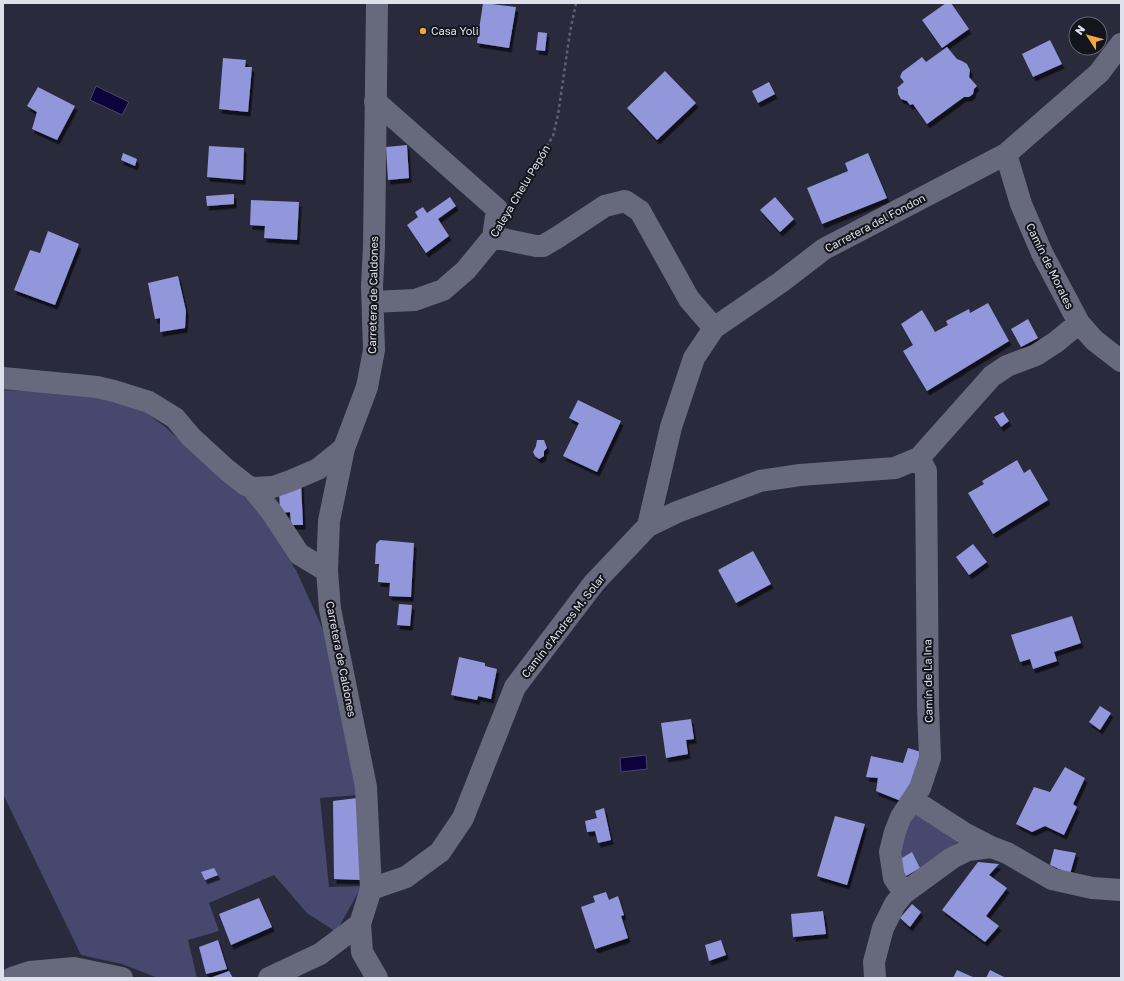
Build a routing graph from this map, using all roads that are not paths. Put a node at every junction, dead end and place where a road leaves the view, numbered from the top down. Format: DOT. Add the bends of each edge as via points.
graph roads {
  1 [pos="377,3"];
  2 [pos="1121,44"];
  3 [pos="375,101"];
  4 [pos="1006,154"];
  5 [pos="493,237"];
  6 [pos="373,302"];
  7 [pos="1079,323"];
  8 [pos="714,328"];
  9 [pos="1121,361"];
  10 [pos="3,378"];
  11 [pos="344,448"];
  12 [pos="920,458"];
  13 [pos="252,488"];
  14 [pos="648,526"];
  15 [pos="327,571"];
  16 [pos="913,800"];
  17 [pos="991,847"];
  18 [pos="371,889"];
  19 [pos="1121,890"];
  20 [pos="904,893"];
  21 [pos="360,924"];
  22 [pos="12,978"];
  23 [pos="122,978"];
  24 [pos="269,978"];
  25 [pos="378,978"];
  26 [pos="875,978"];
  1 -- 3 [label="street, Carretera de Caldones"];
  2 -- 4 [label="street, Carretera del Fondon" via="1099,73"];
  3 -- 5 [label="street" via="497,209"];
  3 -- 6 [label="street, Carretera de Caldones"];
  4 -- 7 [label="street, Camín de Morales" via="1021,204 1042,253"];
  4 -- 8 [label="street, Carretera del Fondon" via="824,249"];
  5 -- 6 [label="street, Caleya Chelu Pepón" via="466,270 443,290 415,300"];
  5 -- 8 [label="street" via="543,246 605,206 626,201 640,211 689,299"];
  6 -- 11 [label="street, Carretera de Caldones" via="374,350 367,387"];
  7 -- 9 [label="street, Camín de Morales" via="1094,340"];
  7 -- 12 [label="street, Camín d'Andres M. Solar" via="1036,355 1007,366 992,376"];
  8 -- 14 [label="street, Carretera del Fondon" via="694,358 671,427"];
  10 -- 13 [label="street" via="97,387 149,402 175,418 191,437 227,470"];
  11 -- 13 [label="street" via="318,469 273,487"];
  11 -- 15 [label="street, Carretera de Caldones" via="329,521"];
  12 -- 14 [label="street, Camín d'Andres M. Solar" via="895,468 800,475 760,481 677,512"];
  12 -- 16 [label="street, Camín de La Ina" via="926,471 930,758"];
  13 -- 15 [label="street" via="273,514 299,554"];
  14 -- 18 [label="street, Camín d'Andres M. Solar" via="594,583 515,687 463,818 440,852 406,876"];
  15 -- 18 [label="street, Carretera de Caldones" via="330,609 366,787"];
  16 -- 17 [label="street"];
  16 -- 20 [label="street, Camín de La Ina" via="901,816 890,852 894,878"];
  17 -- 19 [label="street" via="1007,853 1052,880 1092,888"];
  17 -- 20 [label="street" via="968,850 952,858"];
  18 -- 21 [label="street, Carretera de Caldones"];
  20 -- 26 [label="street" via="895,904 883,928 874,962"];
  21 -- 24 [label="street" via="320,954"];
  21 -- 25 [label="street, Carretera de Caldones" via="362,952"];
  22 -- 23 [label="street" via="30,972 74,968"];
}
